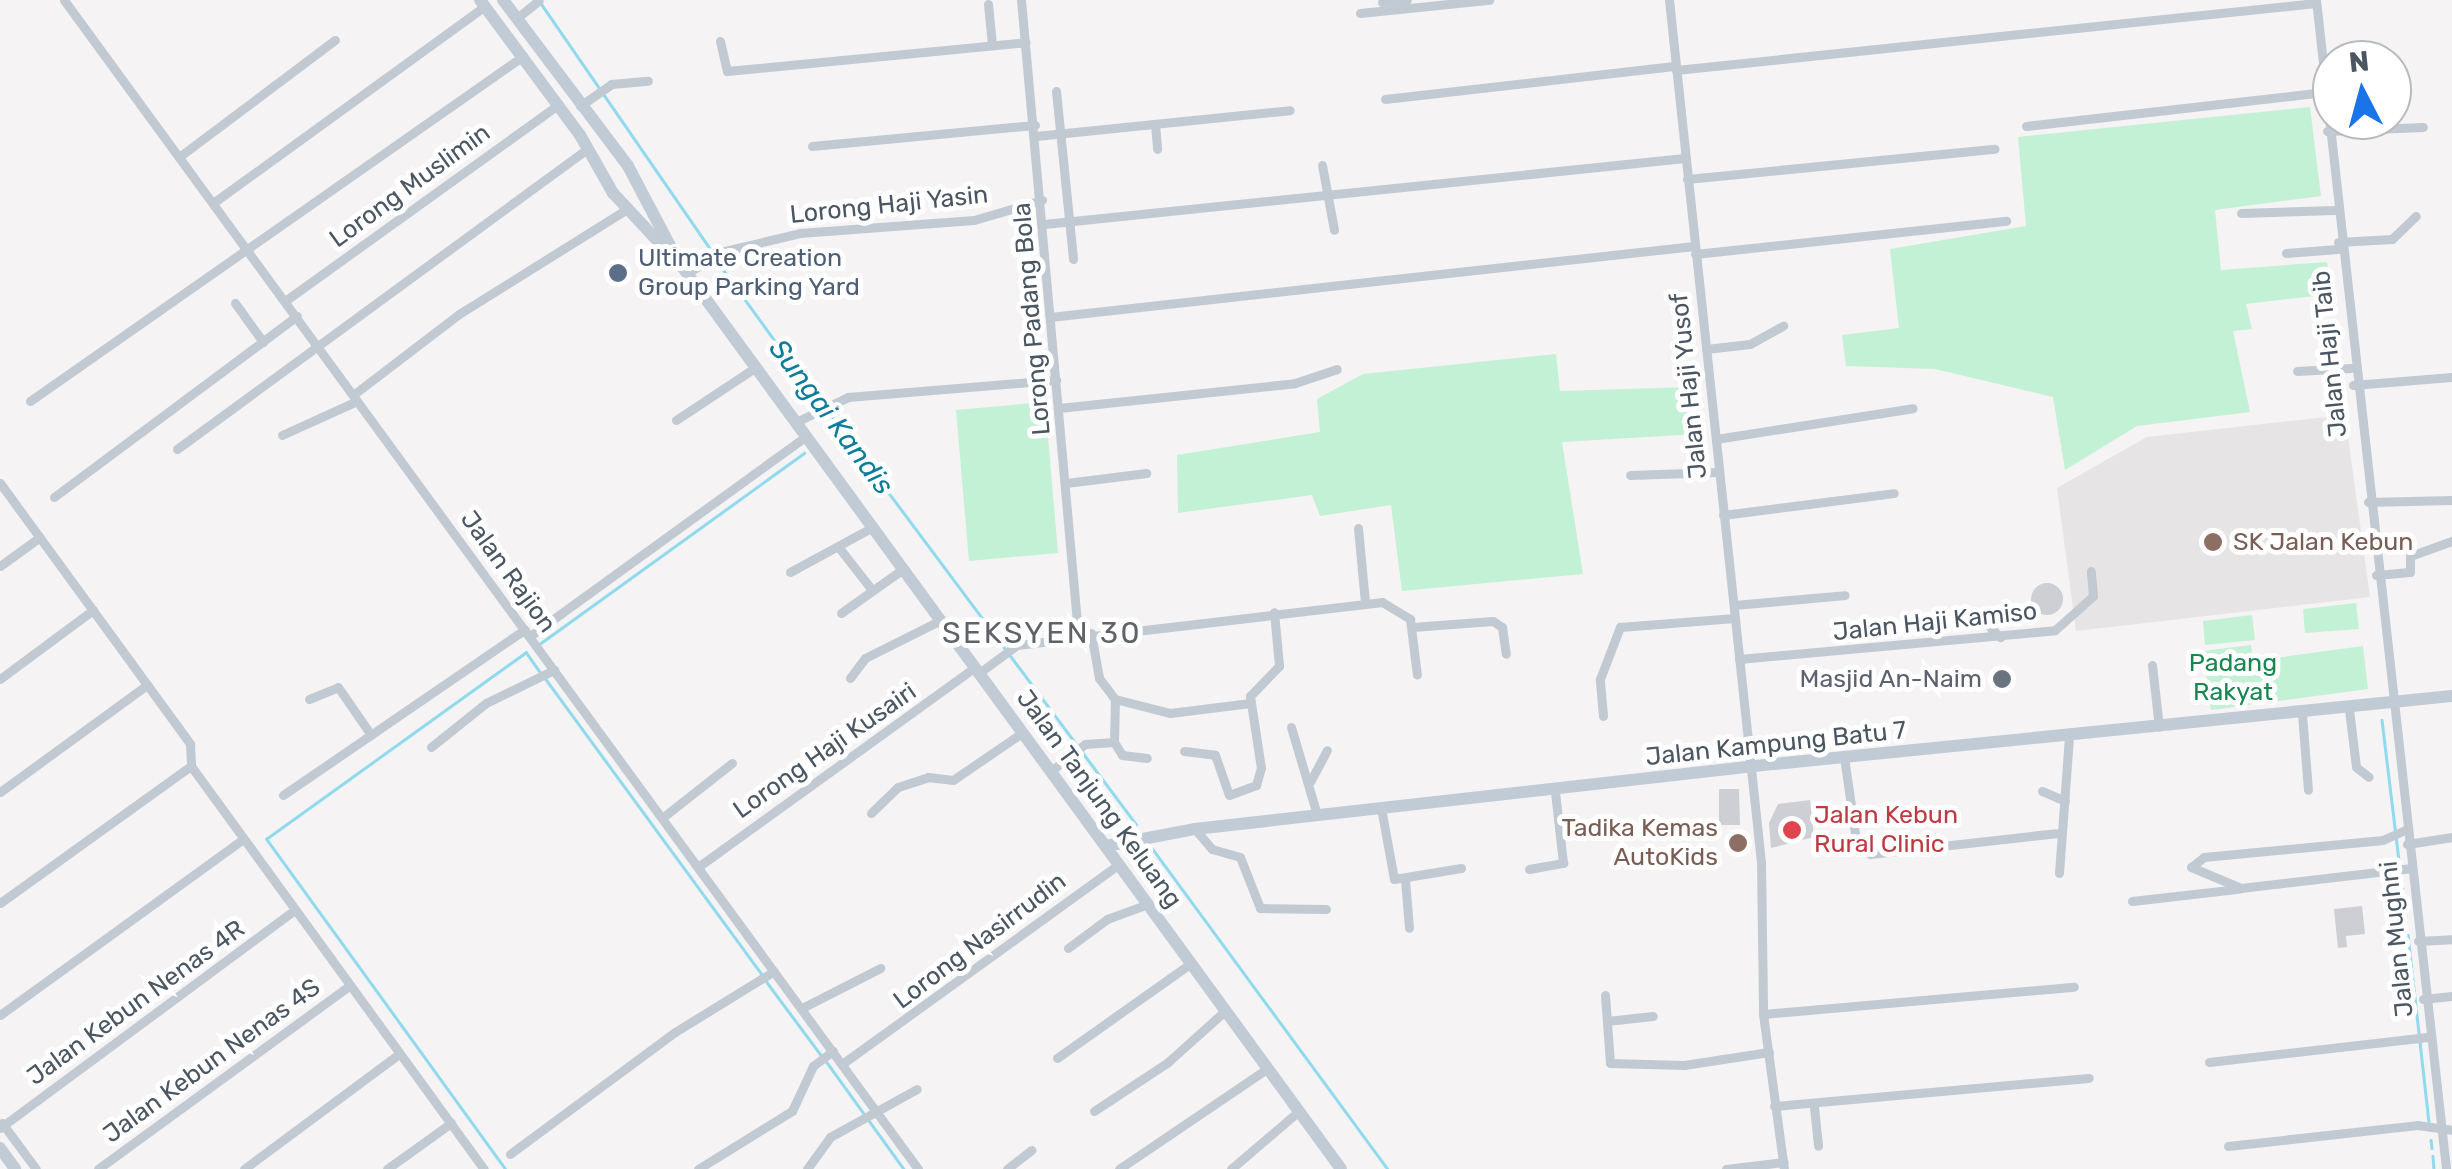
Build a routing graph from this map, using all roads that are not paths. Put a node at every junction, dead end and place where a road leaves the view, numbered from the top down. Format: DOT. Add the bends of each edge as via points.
graph roads {
  1 [pos="503,0"];
  2 [pos="539,0"];
  3 [pos="1022,0"];
  4 [pos="1407,0"];
  5 [pos="1489,0"];
  6 [pos="1669,0"];
  7 [pos="68,2"];
  8 [pos="1382,2"];
  9 [pos="2316,2"];
  10 [pos="483,3"];
  11 [pos="988,4"];
  12 [pos="1360,13"];
  13 [pos="520,15"];
  14 [pos="335,40"];
  15 [pos="2319,40"];
  16 [pos="720,41"];
  17 [pos="1026,42"];
  18 [pos="992,45"];
  19 [pos="523,56"];
  20 [pos="1676,68"];
  21 [pos="648,81"];
  22 [pos="1056,92"];
  23 [pos="2312,93"];
  24 [pos="1386,98"];
  25 [pos="559,104"];
  26 [pos="580,106"];
  27 [pos="1290,110"];
  28 [pos="1155,124"];
  29 [pos="2026,126"];
  30 [pos="2423,127"];
  31 [pos="2412,128"];
  32 [pos="1035,131"];
  33 [pos="1060,133"];
  34 [pos="604,136"];
  35 [pos="2328,140"];
  36 [pos="812,146"];
  37 [pos="587,149"];
  38 [pos="1157,149"];
  39 [pos="1994,149"];
  40 [pos="179,157"];
  41 [pos="1685,158"];
  42 [pos="1322,166"];
  43 [pos="1688,180"];
  44 [pos="1324,194"];
  45 [pos="1042,200"];
  46 [pos="213,204"];
  47 [pos="626,209"];
  48 [pos="2335,210"];
  49 [pos="2242,213"];
  50 [pos="2416,216"];
  51 [pos="1070,221"];
  52 [pos="2006,221"];
  53 [pos="1044,224"];
  54 [pos="1334,230"];
  55 [pos="2338,245"];
  56 [pos="1695,250"];
  57 [pos="2286,253"];
  58 [pos="246,254"];
  59 [pos="1073,259"];
  60 [pos="683,267"];
  61 [pos="285,300"];
  62 [pos="234,302"];
  63 [pos="297,316"];
  64 [pos="1050,316"];
  65 [pos="1784,326"];
  66 [pos="263,342"];
  67 [pos="1706,350"];
  68 [pos="318,352"];
  69 [pos="756,367"];
  70 [pos="1338,368"];
  71 [pos="2351,368"];
  72 [pos="2297,371"];
  73 [pos="2452,378"];
  74 [pos="1056,380"];
  75 [pos="2353,385"];
  76 [pos="355,398"];
  77 [pos="30,402"];
  78 [pos="1059,408"];
  79 [pos="1914,408"];
  80 [pos="676,420"];
  81 [pos="796,422"];
  82 [pos="282,435"];
  83 [pos="806,436"];
  84 [pos="1716,440"];
  85 [pos="176,449"];
  86 [pos="1718,472"];
  87 [pos="1146,473"];
  88 [pos="1630,476"];
  89 [pos="0,483"];
  90 [pos="1066,483"];
  91 [pos="1894,493"];
  92 [pos="54,497"];
  93 [pos="2452,500"];
  94 [pos="2368,502"];
  95 [pos="1723,515"];
  96 [pos="873,527"];
  97 [pos="1358,528"];
  98 [pos="40,537"];
  99 [pos="2452,541"];
  100 [pos="840,549"];
  101 [pos="0,566"];
  102 [pos="903,569"];
  103 [pos="790,572"];
  104 [pos="2091,572"];
  105 [pos="2376,575"];
  106 [pos="872,590"];
  107 [pos="1845,595"];
  108 [pos="1365,602"];
  109 [pos="1734,605"];
  110 [pos="93,610"];
  111 [pos="1274,612"];
  112 [pos="841,613"];
  113 [pos="1735,618"];
  114 [pos="941,620"];
  115 [pos="1984,621"];
  116 [pos="1412,627"];
  117 [pos="1091,633"];
  118 [pos="1078,634"];
  119 [pos="2000,637"];
  120 [pos="530,638"];
  121 [pos="1506,654"];
  122 [pos="1739,659"];
  123 [pos="2152,665"];
  124 [pos="977,670"];
  125 [pos="552,671"];
  126 [pos="1417,675"];
  127 [pos="850,678"];
  128 [pos="0,679"];
  129 [pos="147,685"];
  130 [pos="2452,696"];
  131 [pos="309,699"];
  132 [pos="1116,699"];
  133 [pos="1250,703"];
  134 [pos="2391,704"];
  135 [pos="2349,709"];
  136 [pos="2302,714"];
  137 [pos="1603,716"];
  138 [pos="1291,727"];
  139 [pos="2160,729"];
  140 [pos="1022,732"];
  141 [pos="371,735"];
  142 [pos="2069,738"];
  143 [pos="1114,742"];
  144 [pos="431,747"];
  145 [pos="1327,750"];
  146 [pos="1184,751"];
  147 [pos="1147,758"];
  148 [pos="1844,758"];
  149 [pos="732,762"];
  150 [pos="190,766"];
  151 [pos="1746,768"];
  152 [pos="1051,771"];
  153 [pos="2368,777"];
  154 [pos="1310,782"];
  155 [pos="2308,790"];
  156 [pos="2042,791"];
  157 [pos="0,792"];
  158 [pos="1555,792"];
  159 [pos="282,795"];
  160 [pos="2065,800"];
  161 [pos="1381,808"];
  162 [pos="871,813"];
  163 [pos="1316,815"];
  164 [pos="662,818"];
  165 [pos="1195,829"];
  166 [pos="2056,833"];
  167 [pos="2401,837"];
  168 [pos="2452,837"];
  169 [pos="243,839"];
  170 [pos="1106,846"];
  171 [pos="1119,864"];
  172 [pos="700,865"];
  173 [pos="1460,868"];
  174 [pos="2408,868"];
  175 [pos="1529,869"];
  176 [pos="2058,873"];
  177 [pos="1405,880"];
  178 [pos="2241,888"];
  179 [pos="2132,901"];
  180 [pos="0,904"];
  181 [pos="1148,904"];
  182 [pos="1326,909"];
  183 [pos="295,910"];
  184 [pos="1408,928"];
  185 [pos="2452,939"];
  186 [pos="2418,942"];
  187 [pos="1068,948"];
  188 [pos="1191,963"];
  189 [pos="880,968"];
  190 [pos="772,973"];
  191 [pos="350,985"];
  192 [pos="2074,987"];
  193 [pos="1605,995"];
  194 [pos="2452,996"];
  195 [pos="2423,998"];
  196 [pos="802,1008"];
  197 [pos="1220,1014"];
  198 [pos="1764,1014"];
  199 [pos="0,1015"];
  200 [pos="1653,1016"];
  201 [pos="1607,1021"];
  202 [pos="2428,1037"];
  203 [pos="831,1052"];
  204 [pos="1769,1052"];
  205 [pos="400,1053"];
  206 [pos="1057,1058"];
  207 [pos="2209,1062"];
  208 [pos="842,1064"];
  209 [pos="1268,1068"];
  210 [pos="2089,1078"];
  211 [pos="916,1089"];
  212 [pos="1774,1106"];
  213 [pos="1814,1108"];
  214 [pos="873,1111"];
  215 [pos="1094,1111"];
  216 [pos="1299,1111"];
  217 [pos="450,1123"];
  218 [pos="1,1124"];
  219 [pos="2447,1130"];
  220 [pos="1818,1146"];
  221 [pos="2228,1146"];
  222 [pos="0,1148"];
  223 [pos="1032,1150"];
  224 [pos="510,1154"];
  225 [pos="1337,1164"];
  226 [pos="1784,1165"];
  227 [pos="913,1167"];
  228 [pos="15,1169"];
  229 [pos="36,1169"];
  230 [pos="98,1169"];
  231 [pos="244,1169"];
  232 [pos="388,1169"];
  233 [pos="484,1169"];
  234 [pos="698,1169"];
  235 [pos="807,1169"];
  236 [pos="1007,1169"];
  237 [pos="1120,1169"];
  238 [pos="1230,1169"];
  239 [pos="1322,1169"];
  240 [pos="1726,1169"];
  241 [pos="2446,1169"];
  1 -- 13 [label="main road, Jalan Tanjung Keluang"];
  2 -- 13 [label="street"];
  3 -- 17 [label="street, Lorong Padang Bola"];
  4 -- 8 [label="street"];
  5 -- 12 [label="street"];
  6 -- 20 [label="street, Jalan Haji Yusof"];
  7 -- 40 [label="street, Jalan Rajion"];
  9 -- 15 [label="street, Jalan Haji Taib"];
  9 -- 20 [label="street"];
  10 -- 19 [label="main road, Jalan Tanjung Keluang"];
  10 -- 46 [label="street"];
  11 -- 18 [label="street"];
  13 -- 26 [label="main road, Jalan Tanjung Keluang"];
  14 -- 40 [label="street"];
  16 -- 18 [label="street" via="727,71"];
  17 -- 18 [label="street"];
  17 -- 32 [label="street, Lorong Padang Bola"];
  19 -- 25 [label="main road, Jalan Tanjung Keluang"];
  19 -- 58 [label="street"];
  20 -- 24 [label="street"];
  20 -- 41 [label="street, Jalan Haji Yusof"];
  21 -- 26 [label="street" via="606,86"];
  22 -- 33 [label="street"];
  23 -- 29 [label="street"];
  25 -- 37 [label="main road, Jalan Tanjung Keluang"];
  25 -- 61 [label="street, Lorong Muslimin"];
  26 -- 34 [label="main road, Jalan Tanjung Keluang"];
  27 -- 28 [label="street"];
  28 -- 33 [label="street"];
  28 -- 38 [label="street"];
  30 -- 31 [label="street"];
  32 -- 33 [label="street"];
  32 -- 36 [label="street"];
  32 -- 45 [label="street, Lorong Padang Bola"];
  33 -- 51 [label="street"];
  34 -- 37 [label="main road" via="624,180 610,178"];
  34 -- 60 [label="main road, Jalan Tanjung Keluang"];
  35 -- 48 [label="street, Jalan Haji Taib"];
  37 -- 47 [label="main road, Jalan Tanjung Keluang"];
  37 -- 68 [label="street"];
  39 -- 43 [label="street"];
  40 -- 46 [label="street, Jalan Rajion"];
  41 -- 43 [label="street, Jalan Haji Yusof"];
  41 -- 44 [label="street"];
  42 -- 44 [label="street"];
  43 -- 56 [label="street, Jalan Haji Yusof"];
  44 -- 51 [label="street"];
  44 -- 54 [label="street"];
  45 -- 53 [label="street, Lorong Padang Bola"];
  45 -- 60 [label="street, Lorong Haji Yasin" via="974,220 800,234"];
  46 -- 58 [label="street, Jalan Rajion"];
  47 -- 60 [label="main road, Jalan Tanjung Keluang"];
  47 -- 76 [label="street" via="459,314"];
  48 -- 49 [label="street"];
  48 -- 55 [label="street, Jalan Haji Taib"];
  50 -- 55 [label="street" via="2392,238"];
  51 -- 53 [label="street"];
  51 -- 59 [label="street"];
  52 -- 56 [label="street"];
  53 -- 64 [label="street, Lorong Padang Bola"];
  55 -- 57 [label="street"];
  55 -- 71 [label="street, Jalan Haji Taib"];
  56 -- 64 [label="street"];
  56 -- 67 [label="street, Jalan Haji Yusof"];
  58 -- 61 [label="street, Jalan Rajion"];
  58 -- 77 [label="street"];
  60 -- 69 [label="main road, Jalan Tanjung Keluang"];
  61 -- 63 [label="street, Jalan Rajion"];
  62 -- 66 [label="street"];
  63 -- 66 [label="street"];
  63 -- 68 [label="street, Jalan Rajion"];
  64 -- 74 [label="street, Lorong Padang Bola"];
  65 -- 67 [label="street" via="1750,344"];
  66 -- 92 [label="street"];
  67 -- 84 [label="street, Jalan Haji Yusof"];
  68 -- 76 [label="street, Jalan Rajion"];
  68 -- 85 [label="street"];
  69 -- 80 [label="street"];
  69 -- 81 [label="main road, Jalan Tanjung Keluang"];
  70 -- 78 [label="street" via="1295,383"];
  71 -- 72 [label="street"];
  71 -- 75 [label="street, Jalan Haji Taib"];
  73 -- 75 [label="street"];
  74 -- 78 [label="street, Lorong Padang Bola"];
  74 -- 81 [label="street" via="835,400"];
  75 -- 94 [label="street, Jalan Haji Taib"];
  76 -- 82 [label="street"];
  76 -- 120 [label="street, Jalan Rajion"];
  78 -- 90 [label="street, Lorong Padang Bola"];
  79 -- 84 [label="street"];
  81 -- 83 [label="main road, Jalan Tanjung Keluang"];
  83 -- 96 [label="main road, Jalan Tanjung Keluang"];
  83 -- 120 [label="street"];
  84 -- 86 [label="street, Jalan Haji Yusof"];
  86 -- 88 [label="street"];
  86 -- 95 [label="street, Jalan Haji Yusof"];
  87 -- 90 [label="street"];
  89 -- 98 [label="street"];
  90 -- 118 [label="street, Lorong Padang Bola"];
  91 -- 95 [label="street"];
  93 -- 94 [label="street"];
  94 -- 105 [label="street, Jalan Haji Taib"];
  95 -- 109 [label="street, Jalan Haji Yusof"];
  96 -- 100 [label="street"];
  96 -- 102 [label="main road, Jalan Tanjung Keluang"];
  97 -- 108 [label="street"];
  98 -- 101 [label="street"];
  98 -- 110 [label="street"];
  99 -- 105 [label="street" via="2410,556 2410,572"];
  100 -- 103 [label="street"];
  100 -- 106 [label="street"];
  102 -- 106 [label="street"];
  102 -- 114 [label="main road, Jalan Tanjung Keluang"];
  104 -- 119 [label="street, Jalan Haji Kamiso" via="2092,596 2069,609 2064,624"];
  105 -- 134 [label="street, Jalan Haji Taib"];
  106 -- 112 [label="street"];
  107 -- 109 [label="street"];
  108 -- 111 [label="street"];
  108 -- 116 [label="street" via="1393,604"];
  109 -- 113 [label="street, Jalan Haji Yusof"];
  110 -- 128 [label="street"];
  110 -- 129 [label="street"];
  111 -- 117 [label="street"];
  111 -- 133 [label="street" via="1279,666 1257,684"];
  113 -- 122 [label="street, Jalan Haji Yusof"];
  113 -- 137 [label="street" via="1620,627 1600,679"];
  114 -- 124 [label="main road, Jalan Tanjung Keluang"];
  114 -- 127 [label="street" via="865,658"];
  115 -- 119 [label="street"];
  116 -- 121 [label="street" via="1493,621 1502,627"];
  116 -- 126 [label="street"];
  117 -- 118 [label="street"];
  117 -- 132 [label="street" via="1098,678"];
  118 -- 124 [label="street, Lorong Haji Kusairi" via="1017,645"];
  119 -- 122 [label="street, Jalan Haji Kamiso"];
  120 -- 125 [label="street, Jalan Rajion"];
  120 -- 141 [label="street" via="504,645"];
  122 -- 151 [label="street, Jalan Haji Yusof"];
  123 -- 139 [label="street"];
  124 -- 140 [label="main road, Jalan Tanjung Keluang"];
  124 -- 172 [label="street, Lorong Haji Kusairi"];
  125 -- 144 [label="street" via="486,702"];
  125 -- 164 [label="street, Jalan Rajion"];
  129 -- 150 [label="street" via="190,744"];
  129 -- 157 [label="street"];
  130 -- 134 [label="main road, Jalan Kampung Batu 7"];
  131 -- 141 [label="street" via="338,687"];
  132 -- 133 [label="street" via="1170,712"];
  132 -- 143 [label="street"];
  133 -- 146 [label="street" via="1261,768 1256,785 1229,795 1214,755"];
  134 -- 135 [label="main road, Jalan Kampung Batu 7"];
  134 -- 167 [label="street, Jalan Mughni"];
  135 -- 136 [label="main road, Jalan Kampung Batu 7"];
  135 -- 153 [label="street" via="2356,766"];
  136 -- 139 [label="main road, Jalan Kampung Batu 7"];
  136 -- 155 [label="street"];
  138 -- 154 [label="street" via="1298,769"];
  139 -- 142 [label="main road, Jalan Kampung Batu 7"];
  140 -- 152 [label="main road, Jalan Tanjung Keluang"];
  140 -- 162 [label="street" via="953,780 928,777 898,788"];
  141 -- 159 [label="street"];
  142 -- 148 [label="main road, Jalan Kampung Batu 7"];
  142 -- 160 [label="street"];
  143 -- 147 [label="street" via="1122,756"];
  143 -- 152 [label="street" via="1085,744"];
  145 -- 154 [label="street"];
  148 -- 151 [label="main road, Jalan Kampung Batu 7"];
  148 -- 166 [label="street" via="1856,840 1870,854"];
  149 -- 164 [label="street"];
  150 -- 169 [label="street"];
  150 -- 180 [label="street"];
  151 -- 158 [label="main road, Jalan Kampung Batu 7"];
  151 -- 198 [label="street, Jalan Haji Yusof" via="1761,862"];
  152 -- 170 [label="main road, Jalan Tanjung Keluang"];
  154 -- 163 [label="street"];
  156 -- 160 [label="street"];
  158 -- 161 [label="main road, Jalan Kampung Batu 7"];
  158 -- 175 [label="street" via="1563,863"];
  160 -- 166 [label="street"];
  161 -- 163 [label="main road, Jalan Kampung Batu 7"];
  161 -- 177 [label="street" via="1388,867 1394,880"];
  163 -- 165 [label="main road, Jalan Kampung Batu 7"];
  164 -- 172 [label="street, Jalan Rajion"];
  165 -- 170 [label="main road, Jalan Kampung Batu 7"];
  165 -- 182 [label="street" via="1212,849 1240,856 1260,908"];
  166 -- 176 [label="street"];
  167 -- 168 [label="street"];
  167 -- 174 [label="street, Jalan Mughni"];
  167 -- 178 [label="street" via="2192,862 2194,872"];
  169 -- 183 [label="street"];
  169 -- 199 [label="street"];
  170 -- 171 [label="main road, Jalan Tanjung Keluang"];
  171 -- 181 [label="main road, Jalan Tanjung Keluang"];
  171 -- 208 [label="street, Lorong Nasirrudin"];
  172 -- 190 [label="street, Jalan Rajion"];
  173 -- 177 [label="street"];
  174 -- 178 [label="street"];
  174 -- 186 [label="street, Jalan Mughni"];
  177 -- 184 [label="street"];
  178 -- 179 [label="street"];
  181 -- 187 [label="street" via="1107,919"];
  181 -- 188 [label="main road, Jalan Tanjung Keluang"];
  183 -- 191 [label="street"];
  183 -- 218 [label="street, Jalan Kebun Nenas 4R"];
  185 -- 186 [label="street, Jalan Mughni"];
  186 -- 195 [label="street, Jalan Mughni"];
  188 -- 197 [label="main road, Jalan Tanjung Keluang"];
  188 -- 206 [label="street"];
  189 -- 196 [label="street"];
  190 -- 196 [label="street, Jalan Rajion"];
  190 -- 224 [label="street" via="674,1032"];
  191 -- 205 [label="street"];
  191 -- 230 [label="street, Jalan Kebun Nenas 4S"];
  192 -- 198 [label="street"];
  193 -- 201 [label="street"];
  194 -- 195 [label="street"];
  195 -- 202 [label="street, Jalan Mughni"];
  196 -- 203 [label="street, Jalan Rajion"];
  197 -- 209 [label="main road, Jalan Tanjung Keluang"];
  197 -- 215 [label="street" via="1168,1062"];
  198 -- 204 [label="street, Jalan Haji Yusof"];
  200 -- 201 [label="street"];
  201 -- 204 [label="street" via="1610,1062 1628,1068"];
  202 -- 207 [label="street"];
  202 -- 219 [label="street, Jalan Mughni"];
  203 -- 208 [label="street, Jalan Rajion"];
  203 -- 234 [label="street" via="818,1060 803,1101"];
  204 -- 212 [label="street, Jalan Haji Yusof"];
  205 -- 217 [label="street"];
  205 -- 231 [label="street"];
  208 -- 214 [label="street, Jalan Rajion"];
  209 -- 216 [label="main road, Jalan Tanjung Keluang"];
  209 -- 237 [label="street"];
  210 -- 213 [label="street"];
  211 -- 214 [label="street"];
  212 -- 213 [label="street"];
  212 -- 226 [label="street, Jalan Haji Yusof"];
  213 -- 220 [label="street"];
  214 -- 227 [label="street, Jalan Rajion"];
  214 -- 235 [label="street" via="825,1142"];
  216 -- 225 [label="main road, Jalan Tanjung Keluang"];
  216 -- 238 [label="street"];
  217 -- 232 [label="street"];
  217 -- 233 [label="street"];
  218 -- 229 [label="street"];
  219 -- 221 [label="street" via="2417,1125"];
  219 -- 241 [label="street, Jalan Mughni"];
  222 -- 228 [label="main road"];
  223 -- 236 [label="street"];
  225 -- 239 [label="street"];
  226 -- 240 [label="street"];
}
